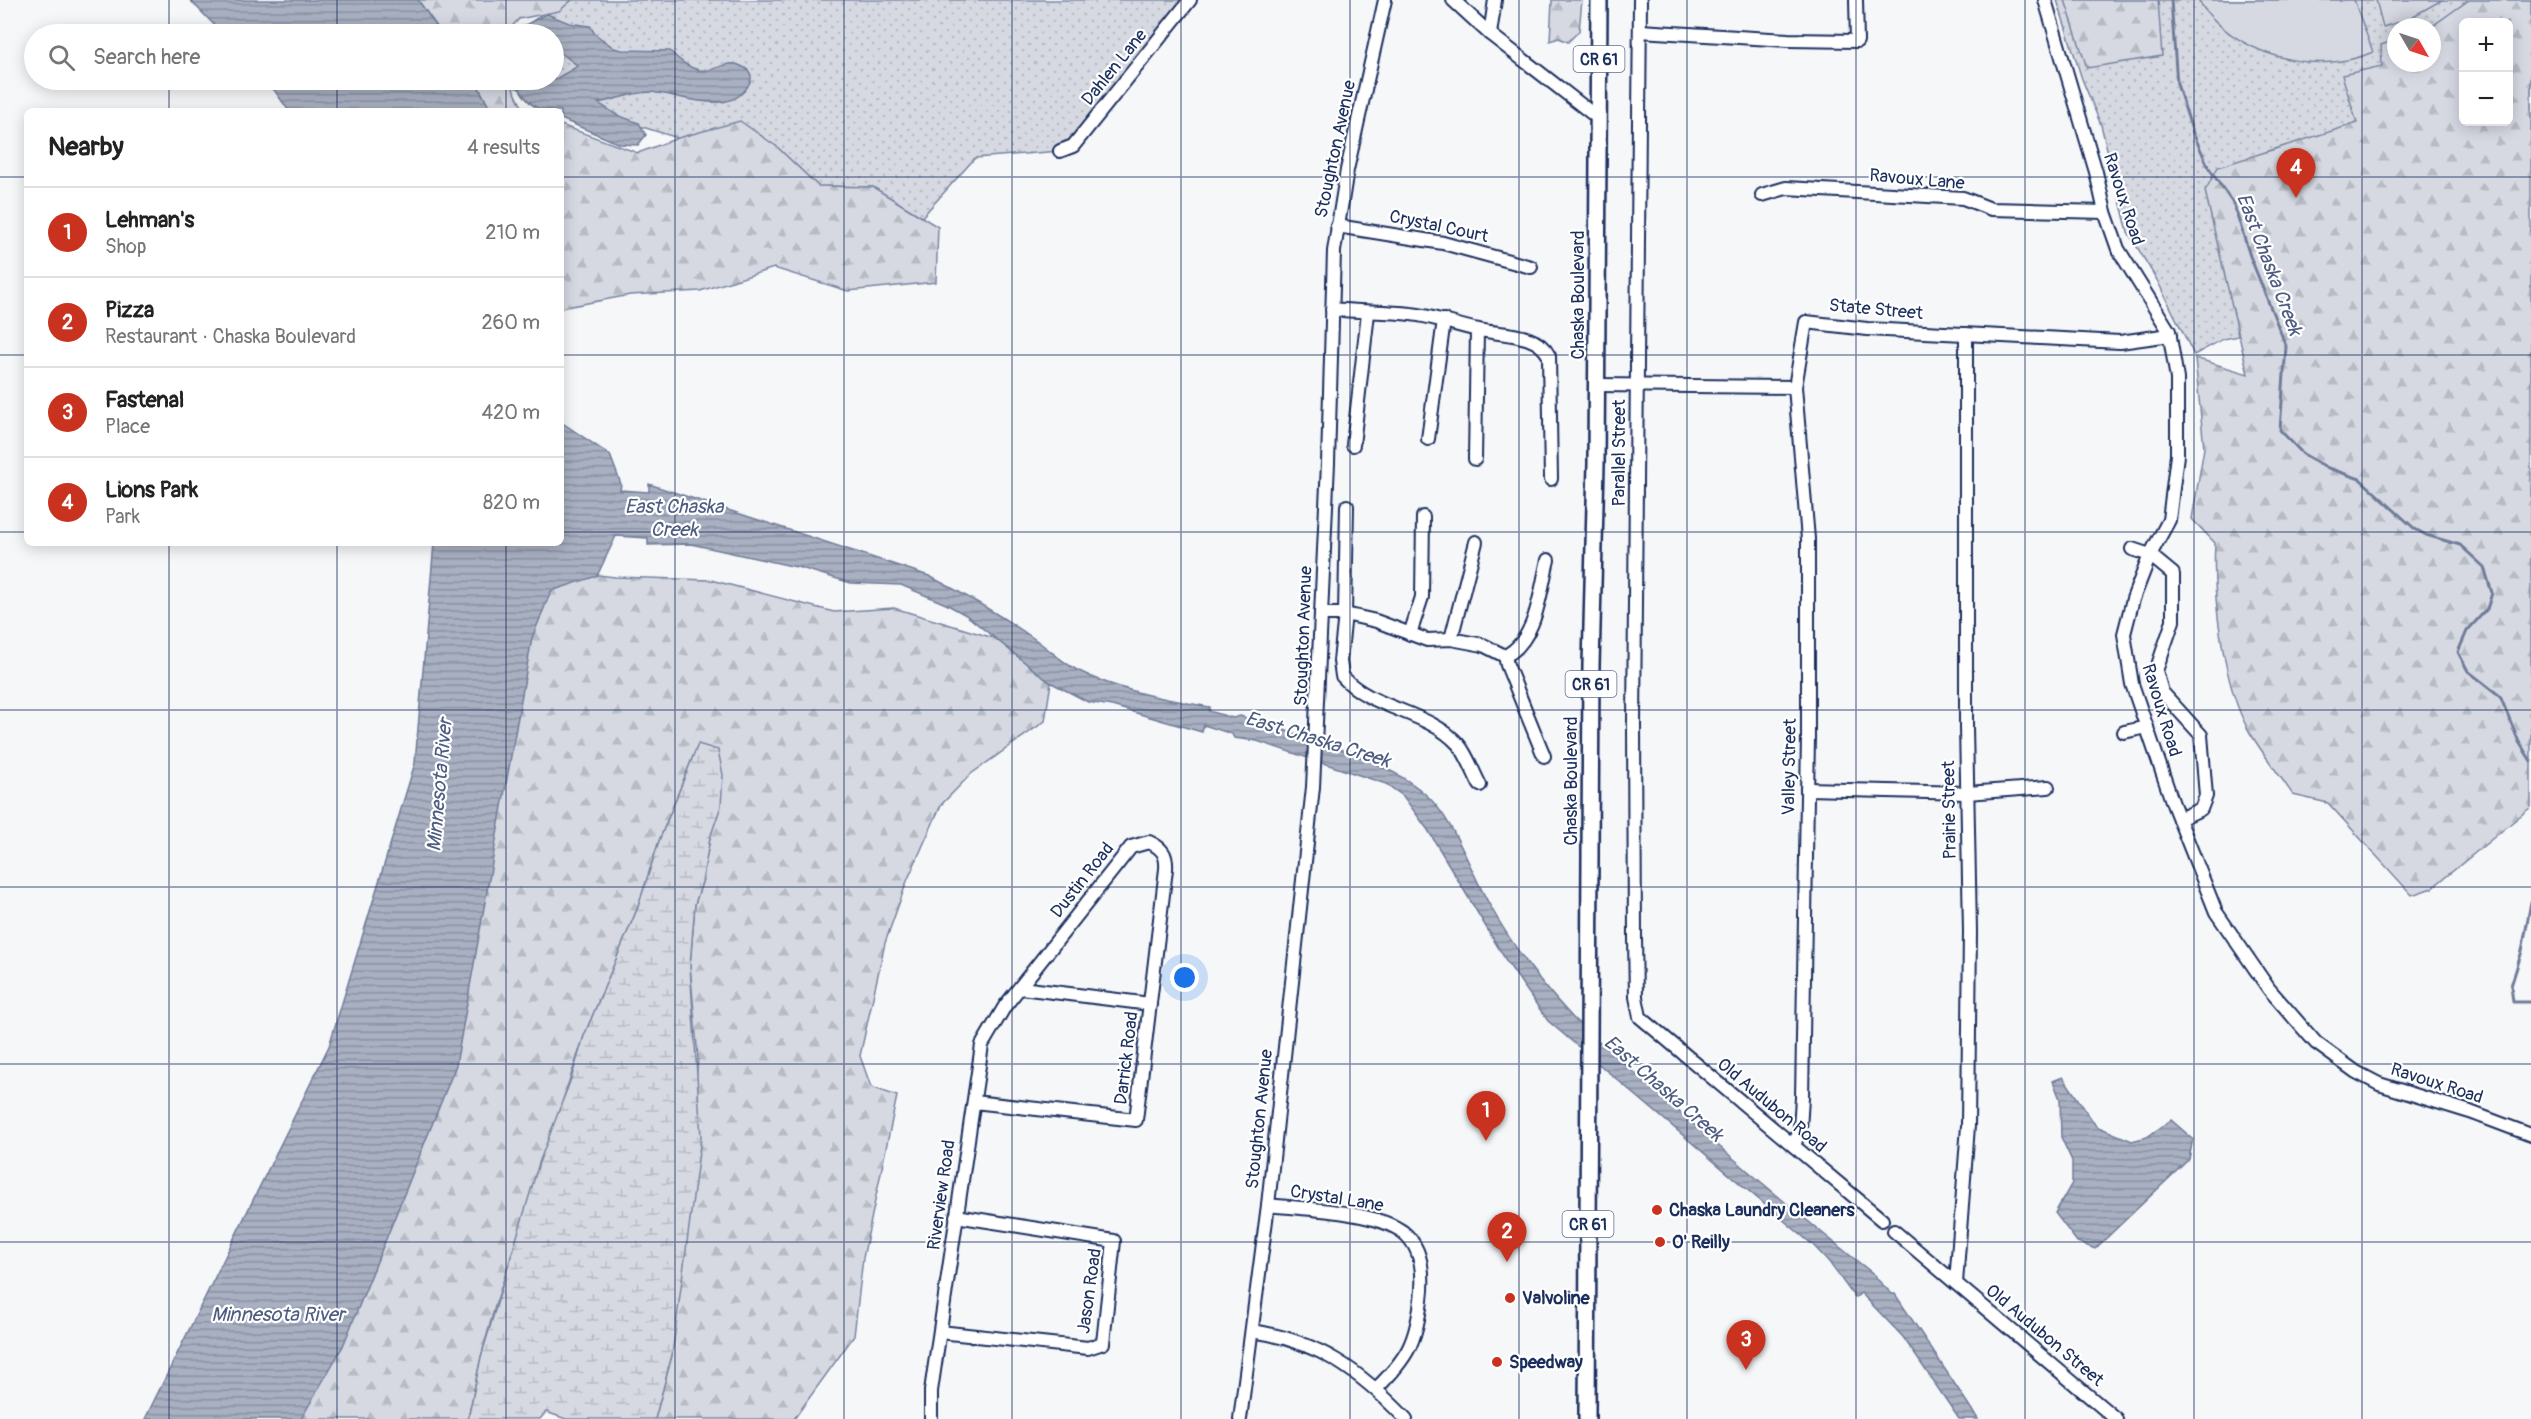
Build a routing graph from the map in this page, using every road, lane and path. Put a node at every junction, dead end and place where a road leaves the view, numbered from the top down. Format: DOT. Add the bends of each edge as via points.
graph roads {
  1 [pos="1190,0"];
  2 [pos="1385,0"];
  3 [pos="1453,0"];
  4 [pos="1495,0"];
  5 [pos="1599,0"];
  6 [pos="1640,0"];
  7 [pos="1856,0"];
  8 [pos="2045,0"];
  9 [pos="1640,31"];
  10 [pos="1490,34"];
  11 [pos="1598,118"];
  12 [pos="1060,151"];
  13 [pos="1762,195"];
  14 [pos="2105,212"];
  15 [pos="1337,226"];
  16 [pos="1531,267"];
  17 [pos="1332,309"];
  18 [pos="1368,313"];
  19 [pos="1444,320"];
  20 [pos="1477,330"];
  21 [pos="1966,334"];
  22 [pos="2170,335"];
  23 [pos="1597,385"];
  24 [pos="1637,385"];
  25 [pos="1795,387"];
  26 [pos="1428,440"];
  27 [pos="1353,445"];
  28 [pos="1475,459"];
  29 [pos="1551,479"];
  30 [pos="1347,506"];
  31 [pos="1423,517"];
  32 [pos="1476,542"];
  33 [pos="2132,549"];
  34 [pos="2150,555"];
  35 [pos="1548,560"];
  36 [pos="1321,614"];
  37 [pos="1345,614"];
  38 [pos="1410,634"];
  39 [pos="1450,639"];
  40 [pos="1505,656"];
  41 [pos="2147,727"];
  42 [pos="2124,732"];
  43 [pos="1544,756"];
  44 [pos="1480,785"];
  45 [pos="2048,787"];
  46 [pos="1807,789"];
  47 [pos="1967,793"];
  48 [pos="2179,819"];
  49 [pos="1021,988"];
  50 [pos="1150,1004"];
  51 [pos="1640,1017"];
  52 [pos="974,1102"];
  53 [pos="2531,1135"];
  54 [pos="1794,1146"];
  55 [pos="1268,1205"];
  56 [pos="956,1216"];
  57 [pos="1882,1220"];
  58 [pos="1894,1231"];
  59 [pos="1956,1284"];
  60 [pos="1252,1331"];
  61 [pos="940,1332"];
  62 [pos="1377,1388"];
  63 [pos="2113,1417"];
  64 [pos="932,1419"];
  65 [pos="1240,1419"];
  66 [pos="1406,1419"];
  67 [pos="1587,1419"];
  1 -- 12 [label="street, Dahlen Lane" via="1074,146"];
  2 -- 15 [label="street, Stoughton Avenue"];
  3 -- 10 [label="street"];
  4 -- 10 [label="street"];
  5 -- 11 [label="main road, Chaska Boulevard / CR 61"];
  6 -- 9 [label="street, Parallel Street"];
  7 -- 9 [label="street" via="1857,42"];
  8 -- 14 [label="street, Ravoux Road"];
  9 -- 24 [label="street, Parallel Street"];
  10 -- 11 [label="street"];
  11 -- 23 [label="main road, Chaska Boulevard / CR 61"];
  13 -- 14 [label="street, Ravoux Lane" via="1786,188 1963,198 1991,210"];
  14 -- 22 [label="street, Ravoux Road" via="2118,249"];
  15 -- 16 [label="street, Crystal Court" via="1443,243"];
  15 -- 17 [label="street, Stoughton Avenue"];
  17 -- 18 [label="street"];
  17 -- 36 [label="street, Stoughton Avenue"];
  18 -- 19 [label="street"];
  18 -- 27 [label="street"];
  19 -- 20 [label="street"];
  19 -- 26 [label="street"];
  20 -- 28 [label="street"];
  20 -- 29 [label="street" via="1534,340 1544,346 1549,356"];
  21 -- 22 [label="street, State Street" via="2120,342"];
  21 -- 25 [label="street, State Street" via="1806,322"];
  21 -- 47 [label="street, Prairie Street"];
  22 -- 34 [label="street, Ravoux Road" via="2177,379 2177,455 2169,520"];
  23 -- 24 [label="street"];
  23 -- 67 [label="main road, Chaska Boulevard / CR 61" via="1591,666"];
  24 -- 25 [label="street"];
  24 -- 51 [label="street, Parallel Street" via="1635,906 1636,997"];
  25 -- 46 [label="street, Valley Street" via="1808,539"];
  30 -- 37 [label="street"];
  31 -- 38 [label="street" via="1422,597"];
  32 -- 39 [label="street"];
  33 -- 34 [label="street"];
  34 -- 41 [label="street, Ravoux Road" via="2124,634 2132,684"];
  34 -- 48 [label="street" via="2173,573 2173,621 2156,671 2162,692 2201,735 2204,758 2206,796 2201,809"];
  35 -- 40 [label="street" via="1531,626 1516,651"];
  36 -- 37 [label="street"];
  36 -- 55 [label="street, Stoughton Avenue" via="1313,787"];
  37 -- 38 [label="street"];
  37 -- 44 [label="street" via="1342,676 1365,696 1449,736 1459,745"];
  38 -- 39 [label="street" via="1427,640"];
  39 -- 40 [label="street" via="1484,645"];
  40 -- 43 [label="street"];
  41 -- 42 [label="street"];
  41 -- 48 [label="street, Ravoux Road"];
  45 -- 47 [label="street"];
  46 -- 47 [label="street"];
  46 -- 54 [label="street, Valley Street" via="1802,1098 1800,1129"];
  47 -- 59 [label="street, Prairie Street" via="1968,1126"];
  48 -- 53 [label="street, Ravoux Road" via="2216,912 2269,989 2316,1043 2355,1072 2379,1084"];
  49 -- 50 [label="street, Darrick Road"];
  49 -- 50 [label="street, Dustin Road" via="1131,847 1149,842 1159,846 1167,857"];
  49 -- 52 [label="street, Riverview Road" via="1005,1006 982,1045"];
  50 -- 52 [label="street, Darrick Road" via="1136,1120"];
  51 -- 54 [label="street, Old Audubon Road"];
  52 -- 56 [label="street, Riverview Road"];
  54 -- 57 [label="street, Old Audubon Road"];
  55 -- 60 [label="street, Stoughton Avenue"];
  55 -- 62 [label="street, Crystal Lane" via="1388,1224 1404,1233 1417,1251 1424,1273 1417,1332 1408,1352"];
  56 -- 61 [label="street, Riverview Road"];
  56 -- 61 [label="street, Jason Road" via="1114,1241 1103,1343 1088,1348"];
  58 -- 59 [label="street"];
  59 -- 63 [label="street, Old Audubon Street"];
  60 -- 62 [label="street" via="1314,1347"];
  60 -- 65 [label="street, Stoughton Avenue"];
  61 -- 64 [label="street, Riverview Road" via="931,1391"];
  62 -- 66 [label="street"];
}
